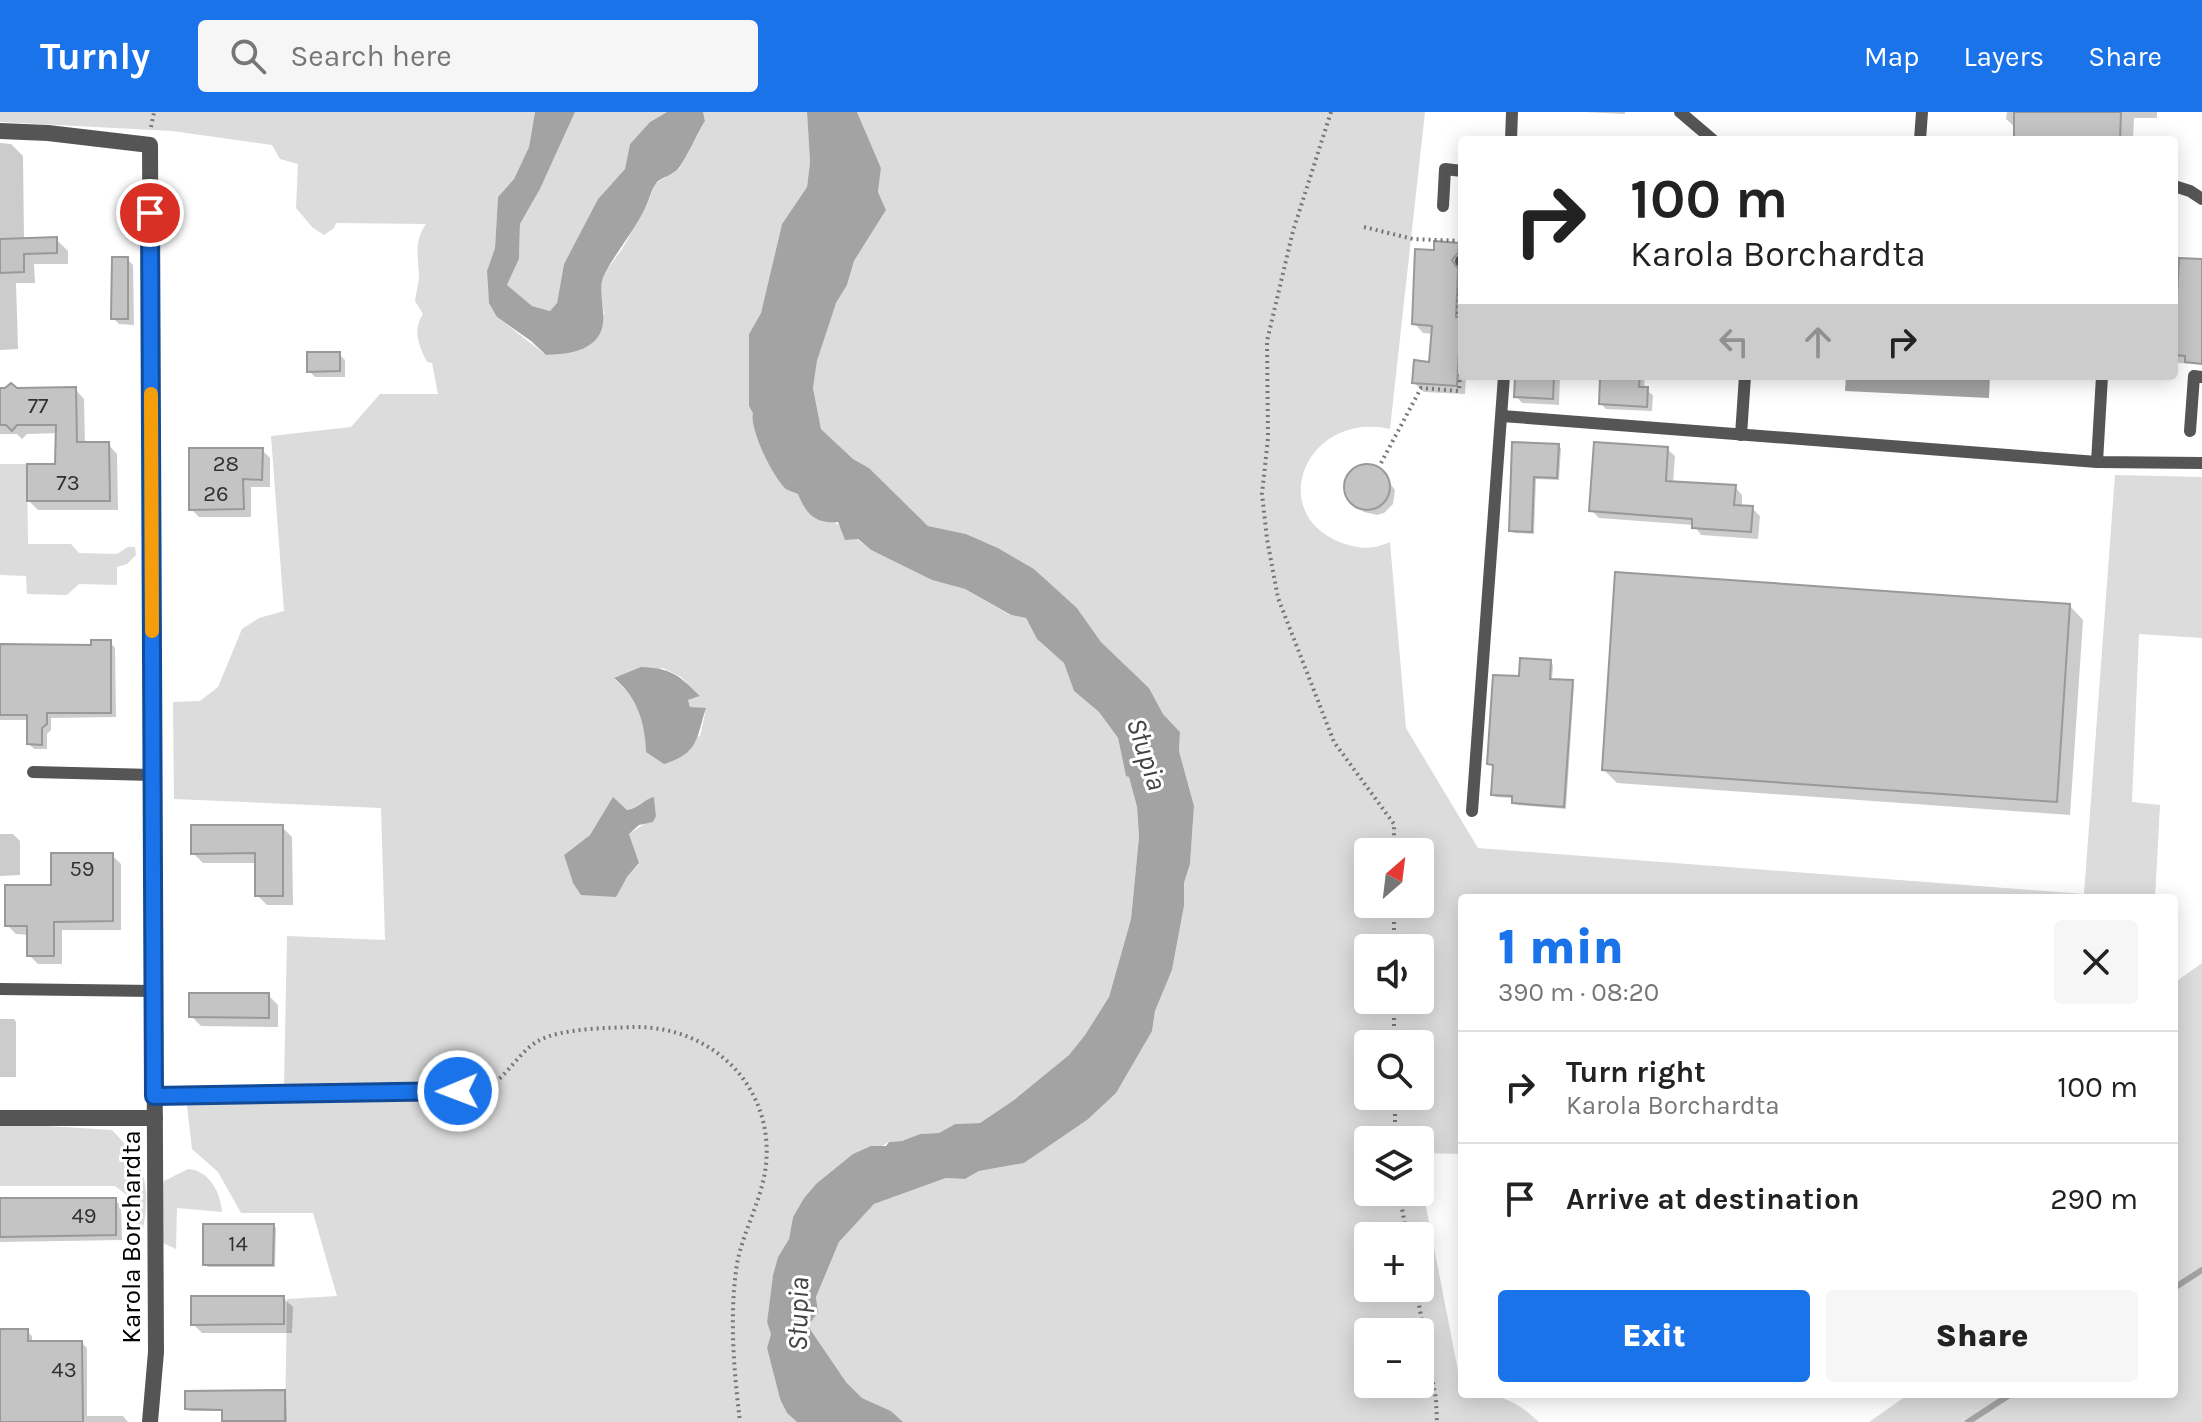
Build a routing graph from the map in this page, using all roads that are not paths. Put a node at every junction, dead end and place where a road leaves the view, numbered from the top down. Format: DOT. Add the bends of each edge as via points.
graph roads {
  1 [pos="1512,112"];
  2 [pos="1680,112"];
  3 [pos="1922,112"];
  4 [pos="0,131"];
  5 [pos="1511,136"];
  6 [pos="1708,136"];
  7 [pos="1920,136"];
  8 [pos="1458,171"];
  9 [pos="2178,187"];
  10 [pos="2202,199"];
  11 [pos="1443,206"];
  12 [pos="2202,377"];
  13 [pos="1504,380"];
  14 [pos="1745,380"];
  15 [pos="2102,380"];
  16 [pos="1502,416"];
  17 [pos="2190,431"];
  18 [pos="1741,435"];
  19 [pos="2097,462"];
  20 [pos="2202,463"];
  21 [pos="33,772"];
  22 [pos="153,775"];
  23 [pos="1472,811"];
  24 [pos="0,989"];
  25 [pos="154,991"];
  26 [pos="458,1091"];
  27 [pos="154,1096"];
  28 [pos="0,1118"];
  29 [pos="155,1118"];
  30 [pos="150,1422"];
  1 -- 5 [label="lane"];
  2 -- 6 [label="lane"];
  3 -- 7 [label="lane"];
  4 -- 22 [label="street, Karola Borchardta" via="150,145"];
  8 -- 11 [label="lane" via="1445,169"];
  9 -- 10 [label="lane"];
  12 -- 17 [label="lane" via="2194,376"];
  13 -- 16 [label="lane"];
  14 -- 18 [label="lane"];
  15 -- 19 [label="lane"];
  16 -- 18 [label="lane"];
  16 -- 23 [label="lane"];
  18 -- 19 [label="lane"];
  19 -- 20 [label="lane"];
  21 -- 22 [label="lane"];
  22 -- 25 [label="street, Karola Borchardta"];
  24 -- 25 [label="lane"];
  25 -- 27 [label="street, Karola Borchardta"];
  26 -- 27 [label="lane"];
  27 -- 29 [label="street, Karola Borchardta"];
  28 -- 29 [label="street"];
  29 -- 30 [label="street, Karola Borchardta" via="156,1352"];
}
